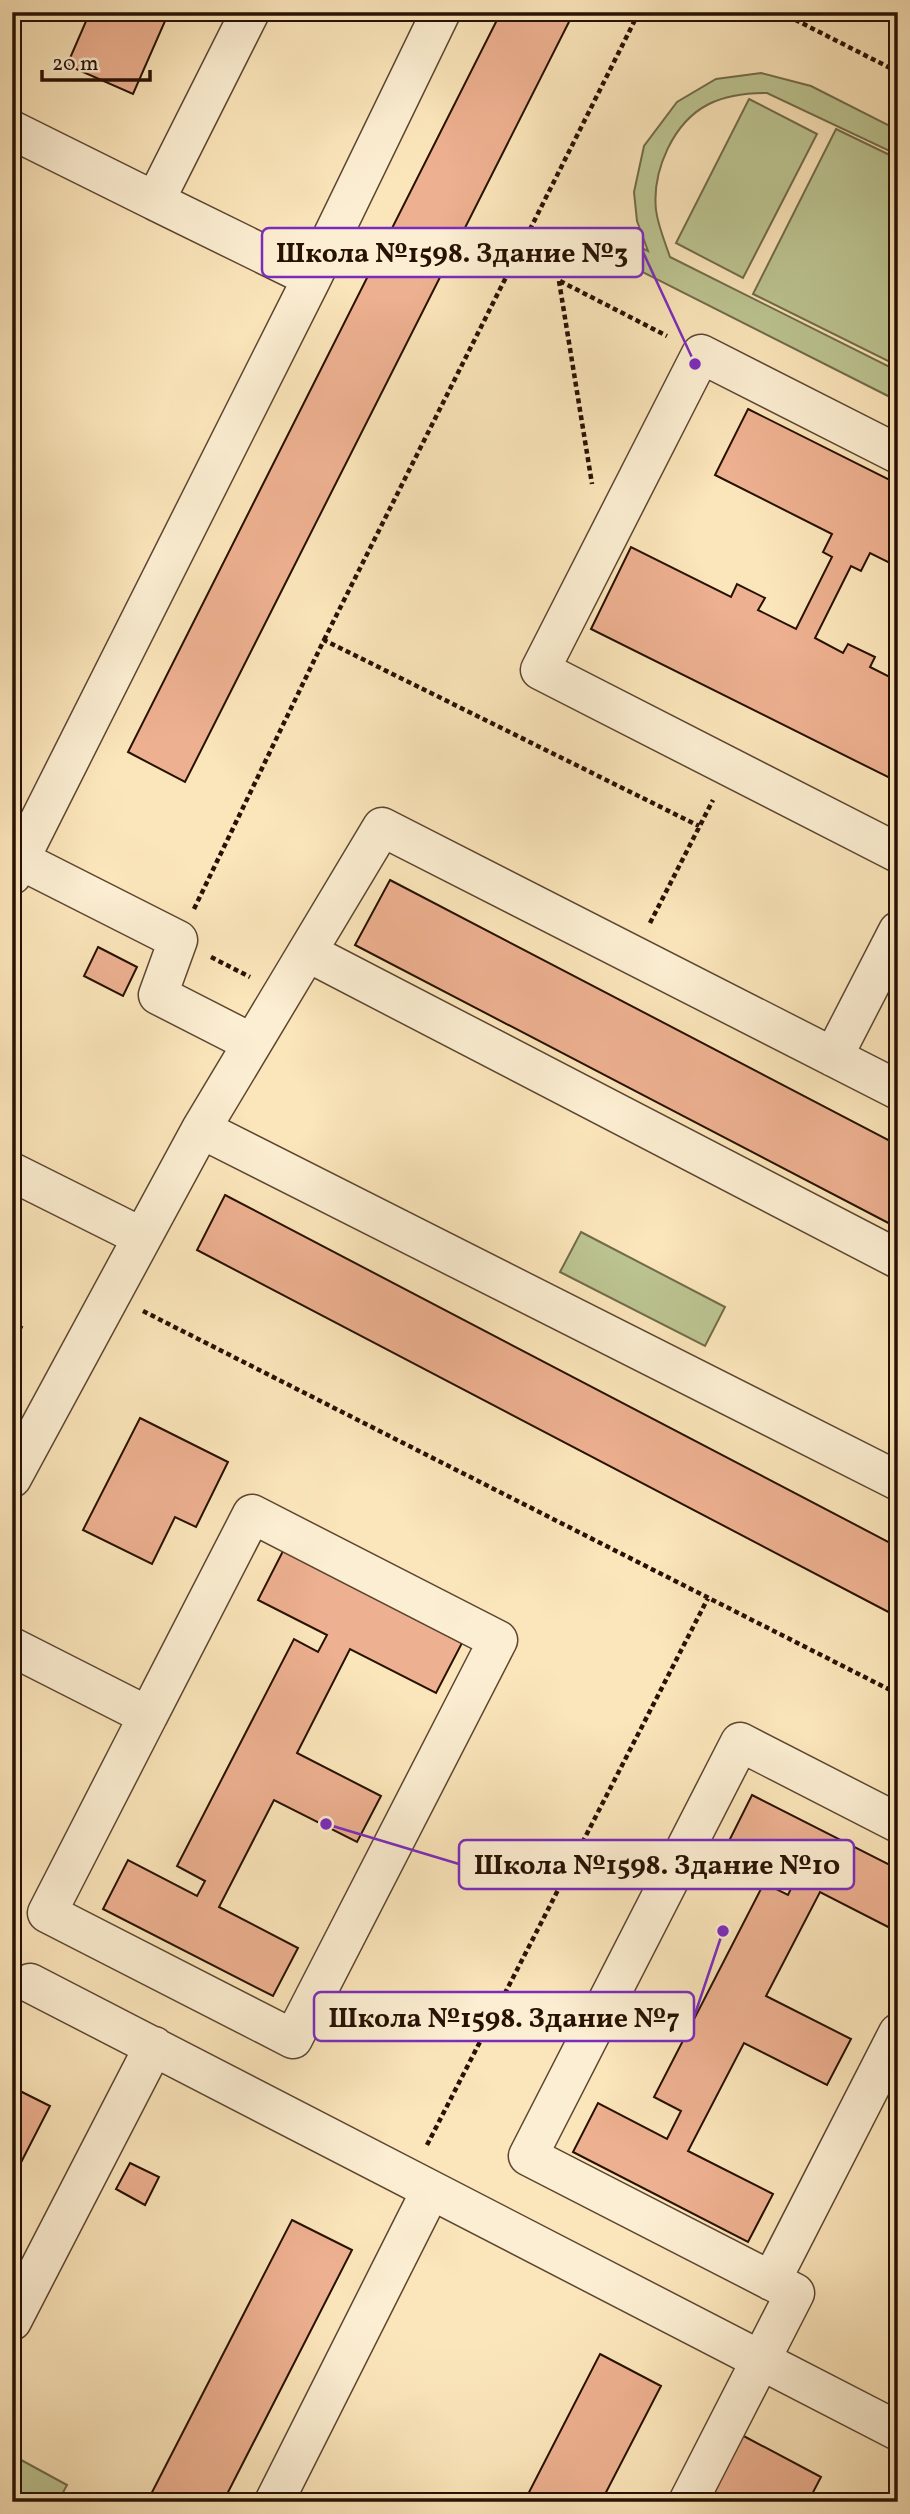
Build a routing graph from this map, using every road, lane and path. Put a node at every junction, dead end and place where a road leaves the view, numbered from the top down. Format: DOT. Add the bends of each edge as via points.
graph roads {
  1 [pos="250,12"];
  2 [pos="441,12"];
  3 [pos="639,12"];
  4 [pos="780,12"];
  5 [pos="898,72"];
  6 [pos="12,130"];
  7 [pos="155,201"];
  8 [pos="312,278"];
  9 [pos="701,354"];
  10 [pos="898,454"];
  11 [pos="602,548"];
  12 [pos="324,640"];
  13 [pos="729,767"];
  14 [pos="699,826"];
  15 [pos="898,853"];
  16 [pos="16,867"];
  17 [pos="898,931"];
  18 [pos="178,940"];
  19 [pos="307,952"];
  20 [pos="633,954"];
  21 [pos="282,994"];
  22 [pos="252,1043"];
  23 [pos="833,1057"];
  24 [pos="898,1090"];
  25 [pos="201,1129"];
  26 [pos="12,1172"];
  27 [pos="142,1237"];
  28 [pos="898,1259"];
  29 [pos="111,1295"];
  30 [pos="12,1478"];
  31 [pos="898,1481"];
  32 [pos="708,1598"];
  33 [pos="12,1647"];
  34 [pos="898,1694"];
  35 [pos="148,1716"];
  36 [pos="898,1823"];
  37 [pos="30,1983"];
  38 [pos="898,2033"];
  39 [pos="153,2046"];
  40 [pos="420,2184"];
  41 [pos="771,2281"];
  42 [pos="12,2321"];
  43 [pos="761,2359"];
  44 [pos="898,2431"];
  45 [pos="274,2502"];
  46 [pos="688,2502"];
  1 -- 7 [label="lane"];
  2 -- 8 [label="lane"];
  3 -- 12 [label="path"];
  4 -- 5 [label="path"];
  6 -- 7 [label="lane"];
  7 -- 8 [label="lane"];
  8 -- 16 [label="lane"];
  9 -- 10 [label="lane"];
  9 -- 11 [label="lane"];
  9 -- 11 [label="path" via="559,281"];
  11 -- 13 [label="lane" via="540,670"];
  12 -- 14 [label="path"];
  12 -- 18 [label="path"];
  13 -- 14 [label="path"];
  13 -- 15 [label="lane"];
  14 -- 20 [label="path"];
  16 -- 18 [label="lane"];
  17 -- 23 [label="lane"];
  18 -- 21 [label="path"];
  18 -- 22 [label="lane" via="158,995"];
  19 -- 20 [label="lane" via="382,827 409,824"];
  19 -- 21 [label="lane"];
  19 -- 28 [label="lane"];
  20 -- 23 [label="lane"];
  21 -- 22 [label="lane"];
  22 -- 25 [label="lane"];
  23 -- 24 [label="lane"];
  25 -- 27 [label="lane"];
  25 -- 31 [label="lane"];
  26 -- 27 [label="lane"];
  27 -- 29 [label="lane"];
  29 -- 30 [label="lane"];
  29 -- 32 [label="path"];
  32 -- 34 [label="path"];
  32 -- 40 [label="path"];
  33 -- 35 [label="lane"];
  35 -- 35 [label="lane" via="252,1514 498,1640 293,2039 47,1913"];
  36 -- 41 [label="lane" via="740,1742 528,2156"];
  37 -- 39 [label="lane"];
  38 -- 41 [label="lane"];
  39 -- 40 [label="lane"];
  39 -- 42 [label="lane"];
  40 -- 43 [label="lane"];
  40 -- 45 [label="lane"];
  41 -- 43 [label="lane" via="795,2293"];
  43 -- 44 [label="lane"];
  43 -- 46 [label="lane"];
}
